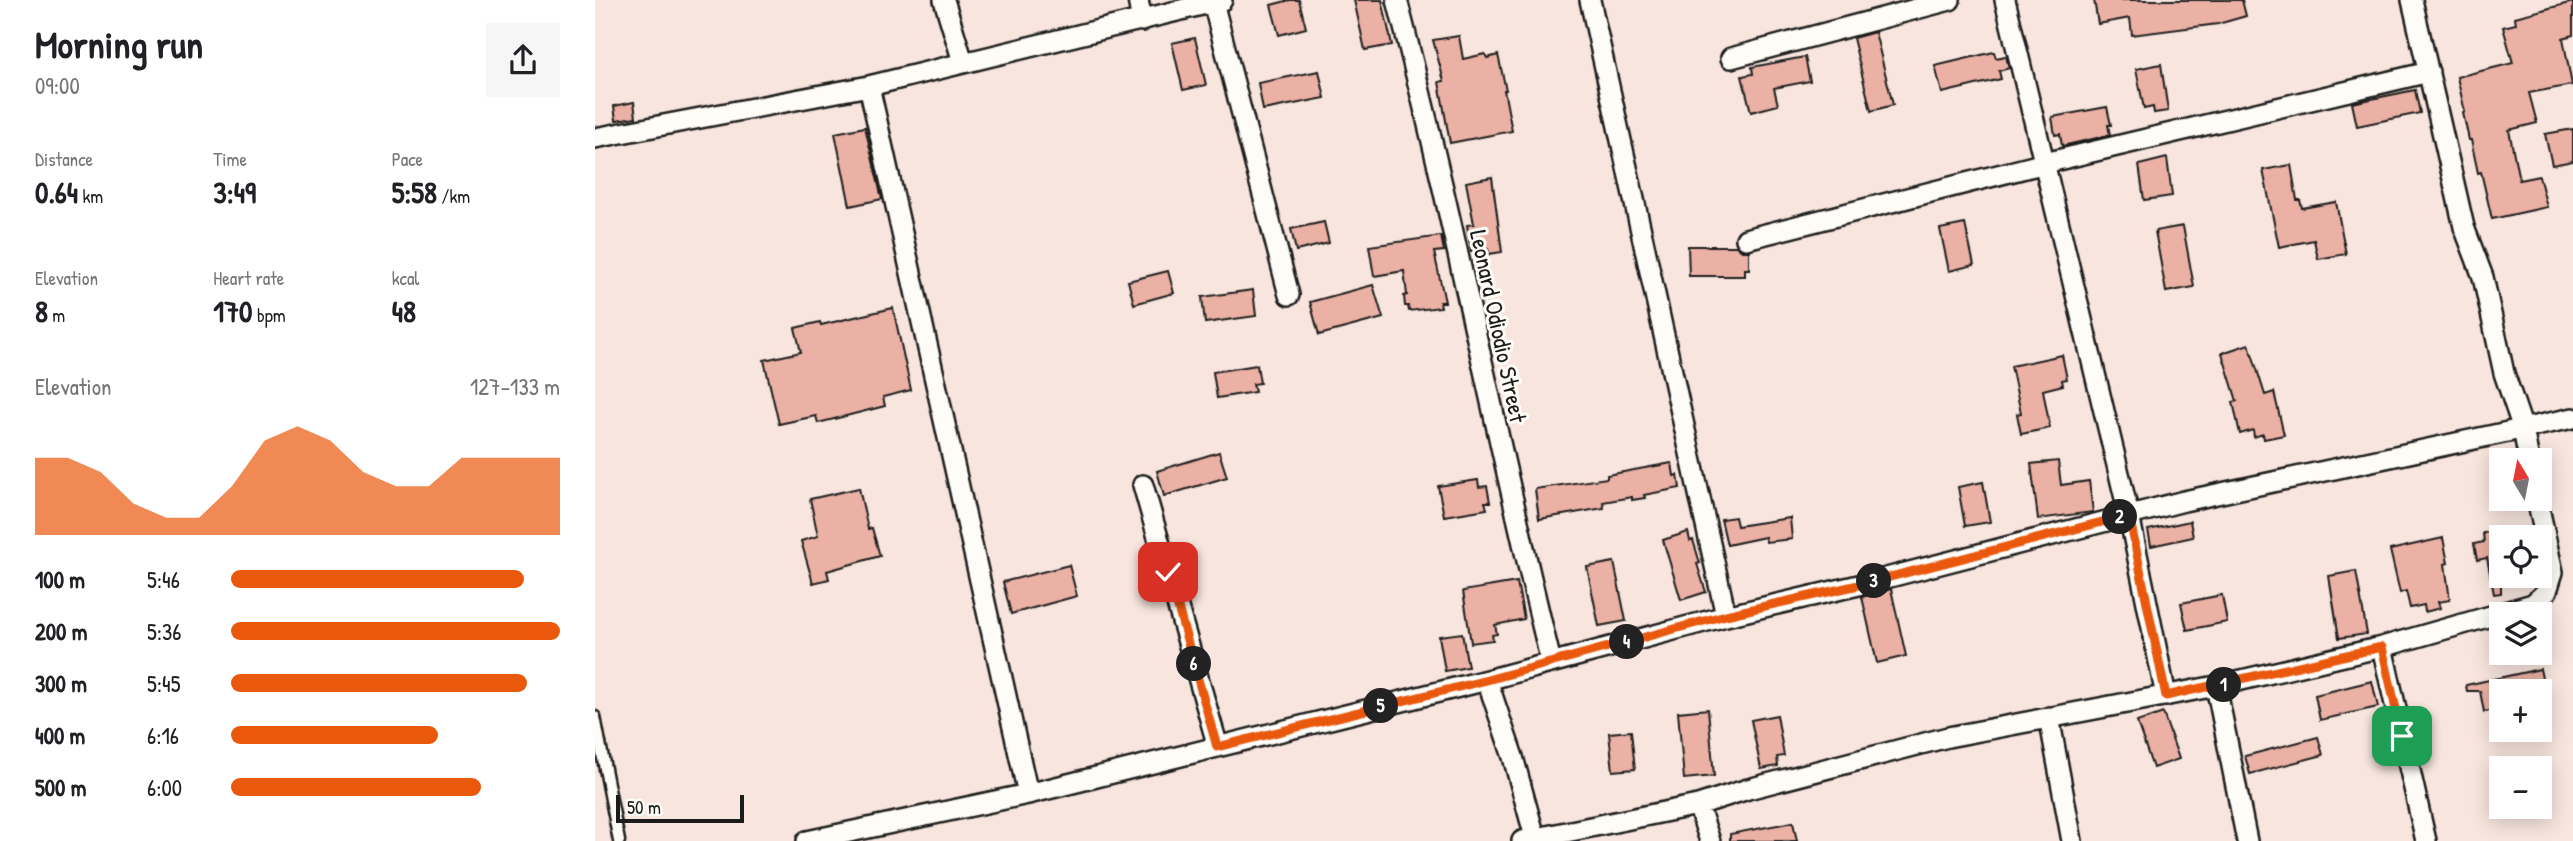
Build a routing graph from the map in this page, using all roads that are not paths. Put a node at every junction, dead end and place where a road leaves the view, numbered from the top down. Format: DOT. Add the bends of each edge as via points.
graph roads {
  1 [pos="944,0"];
  2 [pos="1138,0"];
  3 [pos="1398,0"];
  4 [pos="1590,0"];
  5 [pos="1950,0"];
  6 [pos="2005,0"];
  7 [pos="2412,0"];
  8 [pos="1217,1"];
  9 [pos="1142,21"];
  10 [pos="1731,58"];
  11 [pos="963,62"];
  12 [pos="2429,72"];
  13 [pos="869,86"];
  14 [pos="595,138"];
  15 [pos="2045,163"];
  16 [pos="1746,239"];
  17 [pos="1289,295"];
  18 [pos="2573,418"];
  19 [pos="2523,429"];
  20 [pos="2527,448"];
  21 [pos="1143,485"];
  22 [pos="2540,511"];
  23 [pos="2129,515"];
  24 [pos="1726,615"];
  25 [pos="2382,647"];
  26 [pos="1551,662"];
  27 [pos="1487,680"];
  28 [pos="2216,687"];
  29 [pos="2166,696"];
  30 [pos="595,717"];
  31 [pos="2049,717"];
  32 [pos="1217,747"];
  33 [pos="1028,794"];
  34 [pos="1699,805"];
  35 [pos="1531,840"];
  36 [pos="619,841"];
  37 [pos="807,841"];
  38 [pos="1710,841"];
  39 [pos="2071,841"];
  40 [pos="2247,841"];
  41 [pos="2425,841"];
  1 -- 11 [label="street"];
  2 -- 9 [label="street"];
  3 -- 26 [label="street, Leonard Odiodio Street"];
  4 -- 24 [label="street"];
  5 -- 10 [label="street"];
  6 -- 15 [label="street"];
  7 -- 12 [label="street"];
  8 -- 9 [label="street"];
  8 -- 17 [label="street"];
  9 -- 11 [label="street"];
  11 -- 13 [label="street"];
  12 -- 15 [label="street"];
  12 -- 19 [label="street" via="2464,227 2483,277 2504,373"];
  13 -- 14 [label="street"];
  13 -- 33 [label="street"];
  15 -- 16 [label="street"];
  15 -- 23 [label="street"];
  18 -- 19 [label="street"];
  19 -- 20 [label="street"];
  19 -- 23 [label="street"];
  21 -- 32 [label="street"];
  22 -- 25 [label="street" via="2553,572 2547,592 2533,604"];
  23 -- 24 [label="street"];
  23 -- 29 [label="street"];
  24 -- 26 [label="street"];
  25 -- 28 [label="street"];
  25 -- 41 [label="street"];
  26 -- 27 [label="street"];
  27 -- 32 [label="street"];
  27 -- 35 [label="street" via="1513,757"];
  28 -- 29 [label="street"];
  28 -- 40 [label="street"];
  29 -- 31 [label="street"];
  30 -- 36 [label="lane"];
  31 -- 34 [label="street" via="1948,737"];
  31 -- 39 [label="street"];
  32 -- 33 [label="street"];
  33 -- 37 [label="street"];
  34 -- 35 [label="street"];
  34 -- 38 [label="street"];
}
